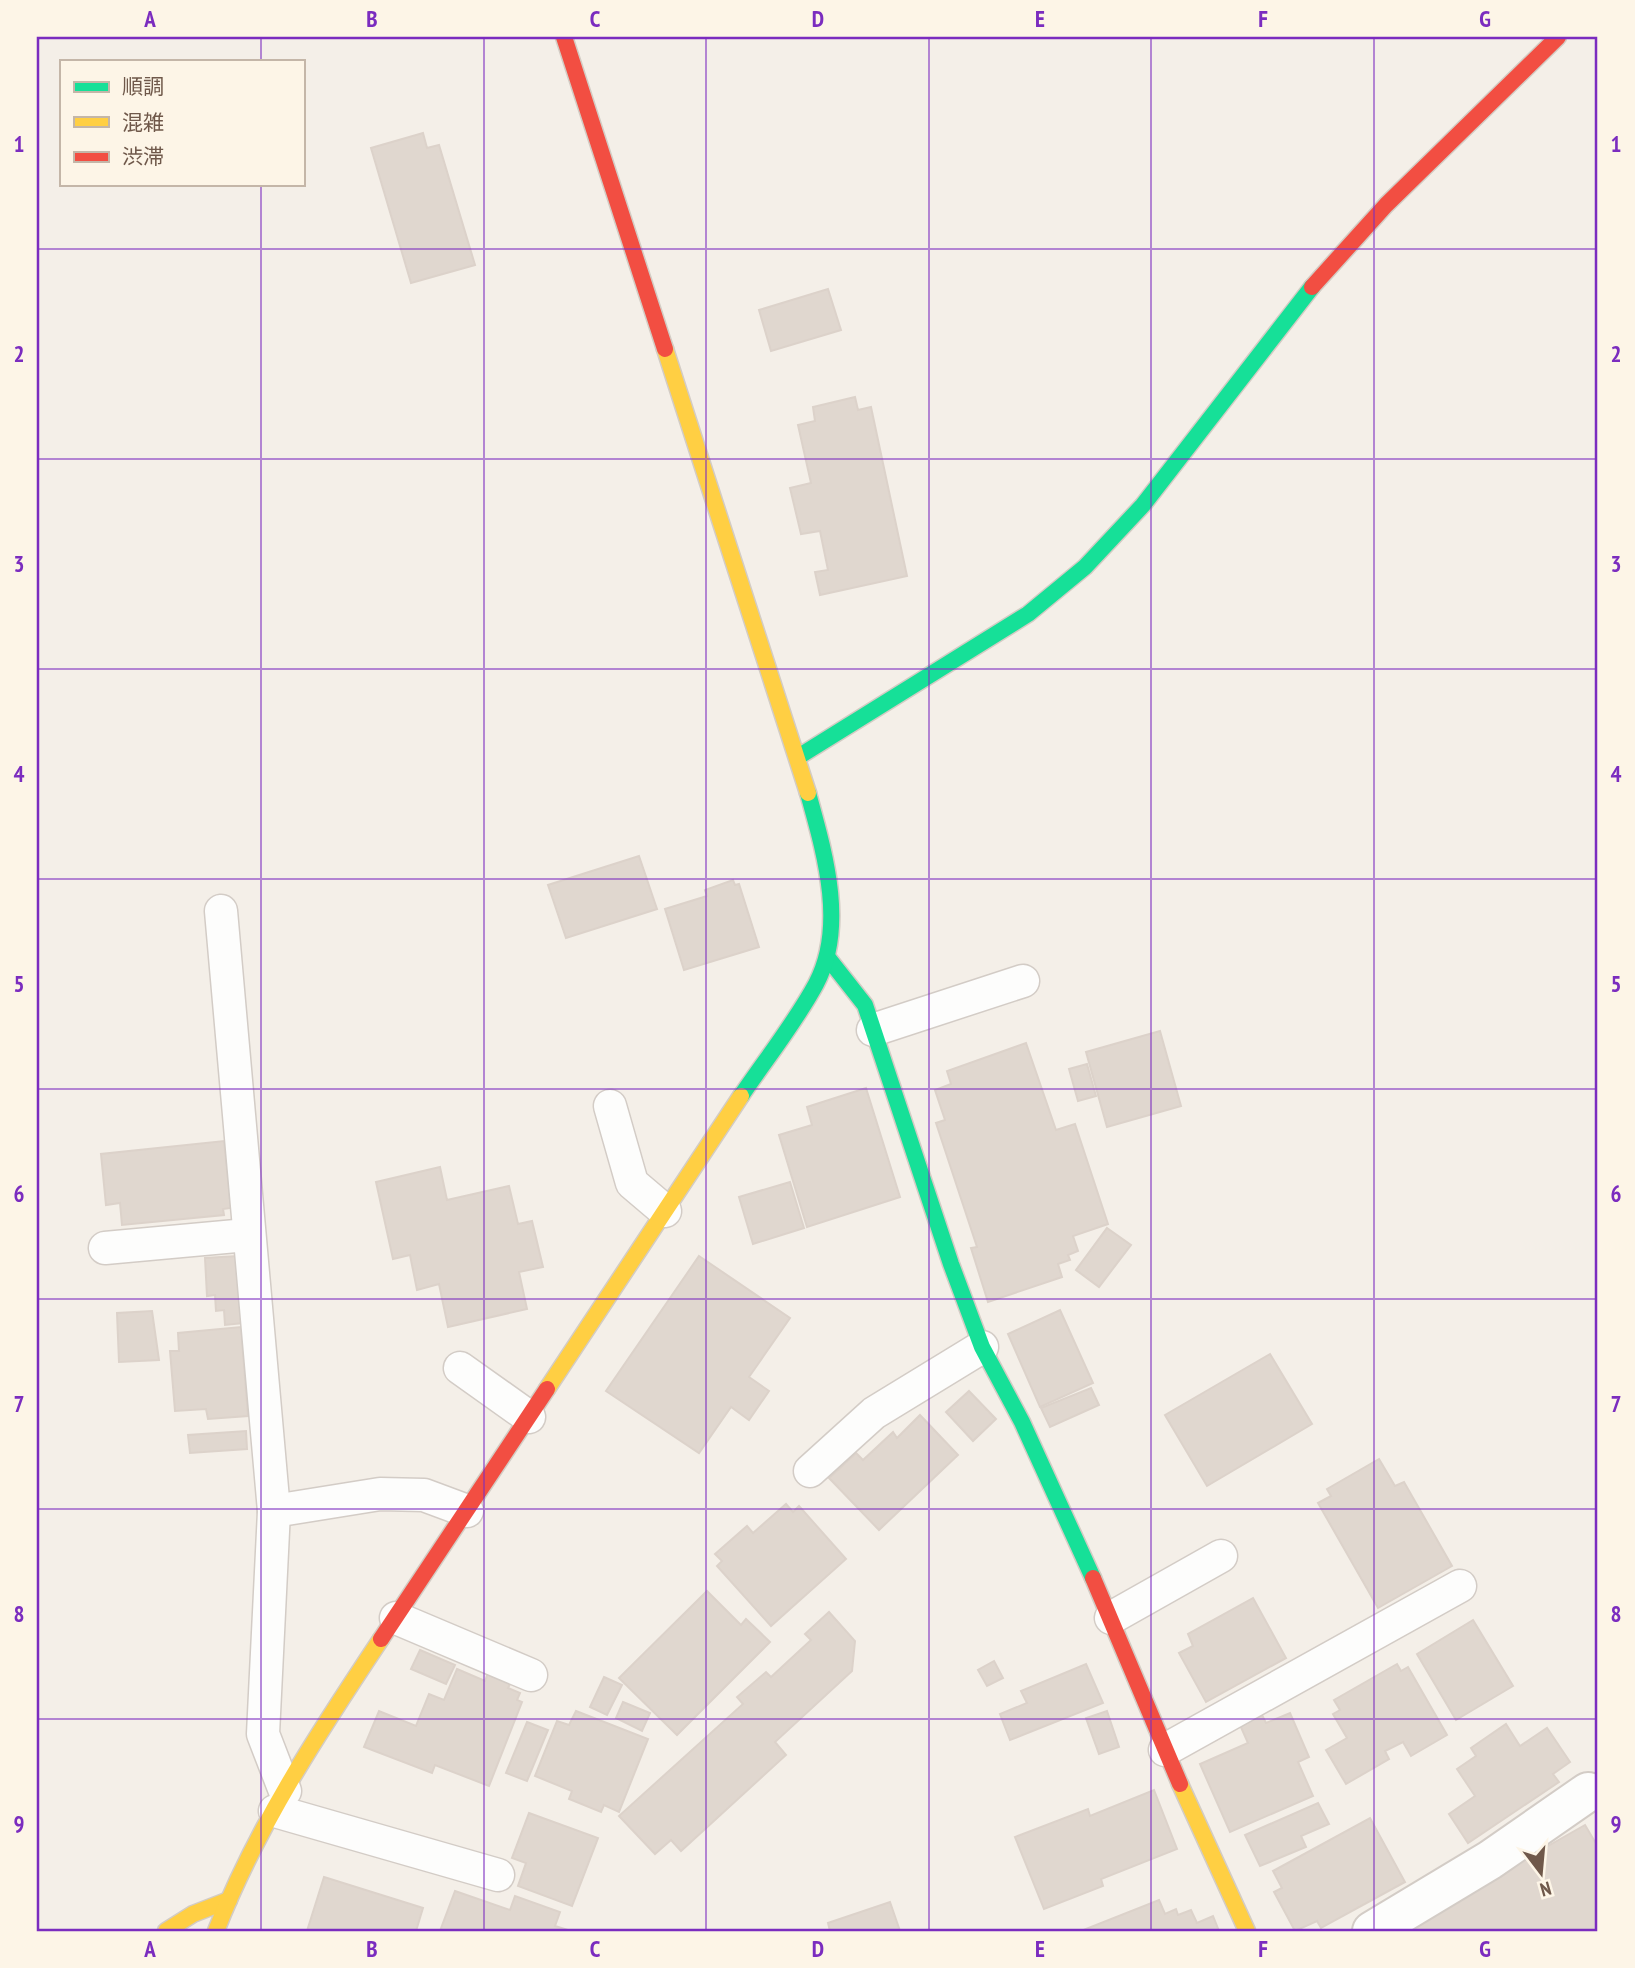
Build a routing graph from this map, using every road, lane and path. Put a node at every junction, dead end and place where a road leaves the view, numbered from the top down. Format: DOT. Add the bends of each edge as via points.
graph roads {
  1 [pos="564,37"];
  2 [pos="1558,37"];
  3 [pos="798,757"];
  4 [pos="221,911"];
  5 [pos="828,958"];
  6 [pos="1023,981"];
  7 [pos="873,1030"];
  8 [pos="610,1106"];
  9 [pos="665,1211"];
  10 [pos="247,1235"];
  11 [pos="106,1248"];
  12 [pos="982,1347"];
  13 [pos="460,1368"];
  14 [pos="528,1418"];
  15 [pos="810,1471"];
  16 [pos="274,1511"];
  17 [pos="467,1511"];
  18 [pos="1221,1556"];
  19 [pos="1460,1586"];
  20 [pos="396,1618"];
  21 [pos="1111,1618"];
  22 [pos="531,1675"];
  23 [pos="1165,1750"];
  24 [pos="1588,1792"];
  25 [pos="280,1801"];
  26 [pos="498,1875"];
  27 [pos="229,1900"];
  28 [pos="166,1931"];
  29 [pos="216,1931"];
  30 [pos="1247,1931"];
  31 [pos="1372,1931"];
  1 -- 3 [label="street"];
  2 -- 3 [label="street" via="1386,205 1296,305 1143,505 1085,567 1028,614"];
  3 -- 5 [label="street" via="831,906"];
  4 -- 10 [label="lane"];
  5 -- 7 [label="street" via="865,1005"];
  5 -- 9 [label="street" via="817,982"];
  6 -- 7 [label="lane"];
  7 -- 12 [label="street"];
  8 -- 9 [label="lane" via="632,1183"];
  9 -- 14 [label="street"];
  10 -- 11 [label="lane"];
  10 -- 16 [label="lane"];
  12 -- 15 [label="lane" via="874,1413"];
  12 -- 21 [label="street" via="1022,1422"];
  13 -- 14 [label="lane"];
  14 -- 17 [label="street"];
  16 -- 17 [label="lane" via="380,1494 424,1495"];
  16 -- 25 [label="lane" via="263,1734"];
  17 -- 20 [label="street"];
  18 -- 21 [label="lane"];
  19 -- 23 [label="lane"];
  20 -- 22 [label="lane"];
  20 -- 25 [label="street" via="311,1745"];
  21 -- 23 [label="street"];
  23 -- 30 [label="street"];
  24 -- 31 [label="street" via="1490,1860"];
  25 -- 26 [label="lane"];
  25 -- 27 [label="street"];
  27 -- 28 [label="street"];
  27 -- 29 [label="street"];
}
